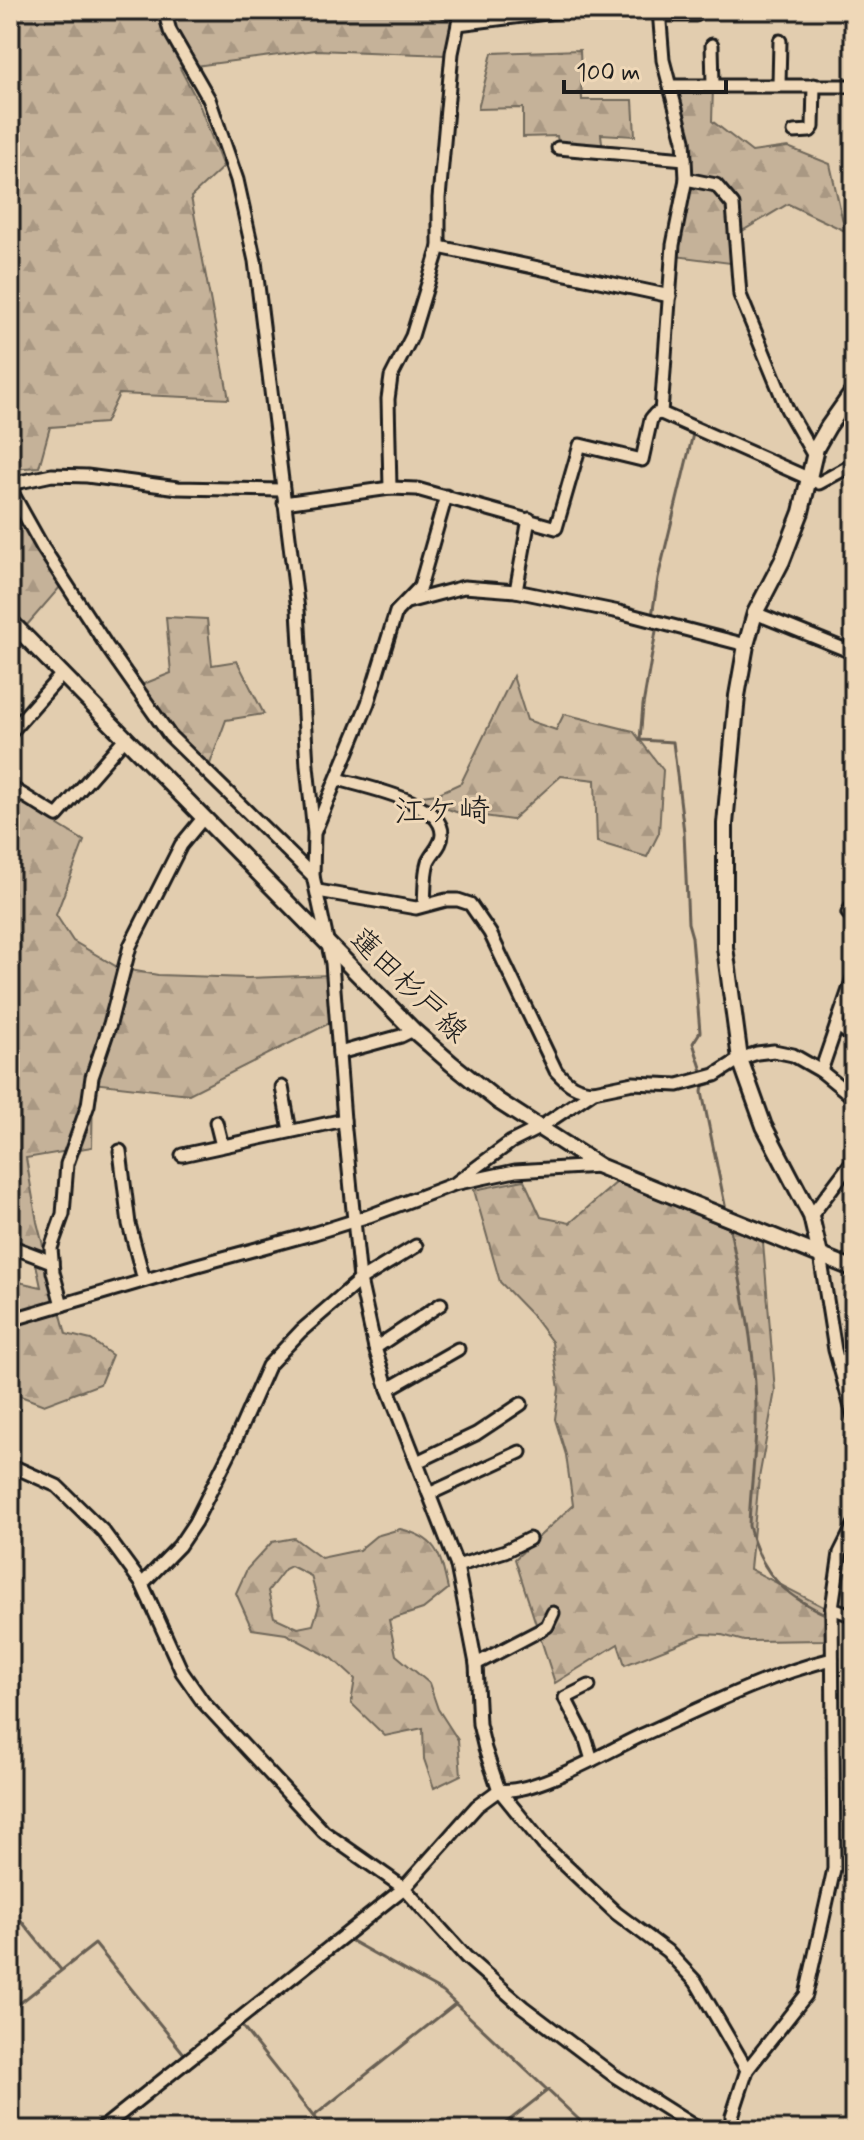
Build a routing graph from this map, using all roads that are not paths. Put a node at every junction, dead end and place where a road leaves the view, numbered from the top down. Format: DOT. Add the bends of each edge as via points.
graph roads {
  1 [pos="179,10"];
  2 [pos="443,10"];
  3 [pos="571,10"];
  4 [pos="164,12"];
  5 [pos="660,12"];
  6 [pos="696,15"];
  7 [pos="459,16"];
  8 [pos="780,41"];
  9 [pos="712,45"];
  10 [pos="779,84"];
  11 [pos="713,85"];
  12 [pos="814,85"];
  13 [pos="670,86"];
  14 [pos="854,86"];
  15 [pos="794,132"];
  16 [pos="558,148"];
  17 [pos="685,159"];
  18 [pos="686,179"];
  19 [pos="439,247"];
  20 [pos="670,296"];
  21 [pos="854,390"];
  22 [pos="661,413"];
  23 [pos="814,456"];
  24 [pos="854,464"];
  25 [pos="809,478"];
  26 [pos="10,486"];
  27 [pos="390,488"];
  28 [pos="282,490"];
  29 [pos="446,496"];
  30 [pos="284,503"];
  31 [pos="529,519"];
  32 [pos="516,591"];
  33 [pos="407,602"];
  34 [pos="755,613"];
  35 [pos="10,621"];
  36 [pos="746,645"];
  37 [pos="854,653"];
  38 [pos="63,673"];
  39 [pos="10,733"];
  40 [pos="126,737"];
  41 [pos="338,779"];
  42 [pos="10,787"];
  43 [pos="204,817"];
  44 [pos="314,833"];
  45 [pos="313,876"];
  46 [pos="318,891"];
  47 [pos="854,902"];
  48 [pos="424,905"];
  49 [pos="854,919"];
  50 [pos="329,946"];
  51 [pos="853,979"];
  52 [pos="837,1025"];
  53 [pos="413,1030"];
  54 [pos="854,1038"];
  55 [pos="339,1053"];
  56 [pos="740,1059"];
  57 [pos="821,1071"];
  58 [pos="282,1087"];
  59 [pos="594,1091"];
  60 [pos="854,1098"];
  61 [pos="344,1120"];
  62 [pos="216,1122"];
  63 [pos="539,1128"];
  64 [pos="290,1131"];
  65 [pos="222,1146"];
  66 [pos="120,1151"];
  67 [pos="182,1155"];
  68 [pos="854,1159"];
  69 [pos="599,1166"];
  70 [pos="454,1184"];
  71 [pos="811,1216"];
  72 [pos="353,1221"];
  73 [pos="10,1246"];
  74 [pos="416,1246"];
  75 [pos="820,1255"];
  76 [pos="52,1262"];
  77 [pos="854,1269"];
  78 [pos="144,1280"];
  79 [pos="360,1280"];
  80 [pos="441,1304"];
  81 [pos="62,1305"];
  82 [pos="10,1320"];
  83 [pos="375,1348"];
  84 [pos="458,1349"];
  85 [pos="388,1389"];
  86 [pos="521,1404"];
  87 [pos="854,1418"];
  88 [pos="520,1452"];
  89 [pos="417,1462"];
  90 [pos="10,1465"];
  91 [pos="429,1494"];
  92 [pos="854,1525"];
  93 [pos="529,1539"];
  94 [pos="457,1566"];
  95 [pos="142,1584"];
  96 [pos="832,1608"];
  97 [pos="553,1613"];
  98 [pos="854,1616"];
  99 [pos="832,1659"];
  100 [pos="476,1664"];
  101 [pos="589,1686"];
  102 [pos="592,1760"];
  103 [pos="499,1790"];
  104 [pos="404,1888"];
  105 [pos="747,2070"];
  106 [pos="100,2130"];
  107 [pos="700,2130"];
  108 [pos="732,2130"];
  1 -- 4 [label="street"];
  2 -- 7 [label="street"];
  3 -- 7 [label="street"];
  4 -- 28 [label="street" via="209,99 237,180 255,261"];
  5 -- 6 [label="street"];
  5 -- 13 [label="street"];
  7 -- 19 [label="street" via="439,198"];
  8 -- 10 [label="street"];
  9 -- 11 [label="street"];
  10 -- 11 [label="street"];
  10 -- 12 [label="street"];
  11 -- 13 [label="street"];
  12 -- 14 [label="street"];
  12 -- 15 [label="street" via="813,127"];
  13 -- 17 [label="street"];
  16 -- 17 [label="street"];
  17 -- 18 [label="street"];
  18 -- 20 [label="street"];
  18 -- 23 [label="street" via="716,185 733,205 740,295 787,409"];
  19 -- 20 [label="street"];
  19 -- 27 [label="street" via="412,336 391,377"];
  20 -- 22 [label="street"];
  21 -- 23 [label="main road"];
  22 -- 25 [label="street"];
  22 -- 31 [label="street" via="651,419 642,460 580,445 556,528"];
  23 -- 25 [label="main road"];
  24 -- 25 [label="street" via="819,483"];
  25 -- 34 [label="main road" via="782,561"];
  26 -- 28 [label="street" via="52,475 178,488"];
  26 -- 45 [label="street" via="43,548 170,736"];
  27 -- 29 [label="street"];
  27 -- 30 [label="street"];
  28 -- 30 [label="street"];
  29 -- 31 [label="street"];
  29 -- 33 [label="street" via="420,587"];
  30 -- 44 [label="street" via="298,610"];
  31 -- 32 [label="street"];
  32 -- 33 [label="street" via="464,587"];
  32 -- 36 [label="street"];
  33 -- 41 [label="street" via="396,612"];
  34 -- 36 [label="main road"];
  34 -- 37 [label="street"];
  35 -- 38 [label="main road, 蓮田杉戸線"];
  36 -- 56 [label="main road" via="725,824 725,947"];
  38 -- 39 [label="street"];
  38 -- 40 [label="main road, 蓮田杉戸線"];
  40 -- 42 [label="street" via="57,816"];
  40 -- 43 [label="main road, 蓮田杉戸線"];
  41 -- 44 [label="street"];
  41 -- 48 [label="street" via="424,806 439,822 442,832 428,861"];
  43 -- 50 [label="main road, 蓮田杉戸線"];
  43 -- 76 [label="street" via="181,845 130,946 67,1164"];
  44 -- 45 [label="street"];
  45 -- 46 [label="street"];
  46 -- 48 [label="street" via="416,908"];
  46 -- 50 [label="street"];
  47 -- 49 [label="street" via="848,913"];
  48 -- 59 [label="street" via="458,900 470,904 502,955 556,1071 578,1090"];
  50 -- 53 [label="main road, 蓮田杉戸線"];
  50 -- 55 [label="street"];
  51 -- 52 [label="street"];
  52 -- 54 [label="street"];
  52 -- 57 [label="street"];
  53 -- 55 [label="street"];
  53 -- 63 [label="main road, 蓮田杉戸線"];
  55 -- 61 [label="street"];
  56 -- 57 [label="street" via="774,1051"];
  56 -- 59 [label="street" via="715,1075 678,1085 633,1083"];
  56 -- 71 [label="main road" via="758,1112"];
  57 -- 60 [label="street"];
  58 -- 64 [label="street"];
  59 -- 63 [label="street"];
  61 -- 64 [label="street"];
  61 -- 72 [label="street"];
  62 -- 65 [label="street"];
  63 -- 69 [label="main road, 蓮田杉戸線"];
  63 -- 70 [label="street"];
  64 -- 65 [label="street"];
  65 -- 67 [label="street"];
  66 -- 78 [label="street" via="129,1224"];
  68 -- 71 [label="street"];
  69 -- 70 [label="street" via="515,1171"];
  69 -- 75 [label="main road, 蓮田杉戸線"];
  70 -- 72 [label="street"];
  71 -- 75 [label="main road"];
  72 -- 78 [label="street"];
  72 -- 79 [label="street"];
  73 -- 76 [label="street"];
  74 -- 79 [label="street"];
  75 -- 77 [label="main road, 蓮田杉戸線"];
  75 -- 87 [label="street" via="835,1350"];
  76 -- 81 [label="street"];
  78 -- 81 [label="street"];
  79 -- 83 [label="street"];
  79 -- 95 [label="street" via="268,1366 201,1510 179,1546"];
  80 -- 83 [label="street"];
  81 -- 82 [label="street"];
  83 -- 85 [label="street"];
  84 -- 85 [label="street"];
  85 -- 89 [label="street"];
  86 -- 89 [label="street" via="476,1434"];
  88 -- 91 [label="street"];
  89 -- 91 [label="street"];
  90 -- 95 [label="street" via="57,1486 103,1531"];
  91 -- 94 [label="street"];
  92 -- 96 [label="street" via="840,1553"];
  93 -- 94 [label="street"];
  94 -- 100 [label="street"];
  95 -- 104 [label="street" via="182,1672 203,1702 324,1832"];
  96 -- 98 [label="street"];
  96 -- 99 [label="street"];
  97 -- 100 [label="street" via="547,1626"];
  99 -- 102 [label="street" via="763,1682"];
  99 -- 105 [label="street" via="834,1869 806,1995"];
  100 -- 103 [label="street" via="479,1724"];
  101 -- 102 [label="street" via="565,1698"];
  102 -- 103 [label="street" via="510,1792"];
  103 -- 104 [label="street" via="477,1806"];
  103 -- 105 [label="street" via="588,1888 667,1951 696,1982"];
  104 -- 106 [label="street"];
  104 -- 107 [label="street" via="466,1957 523,2007 584,2055"];
  105 -- 108 [label="street"];
}
